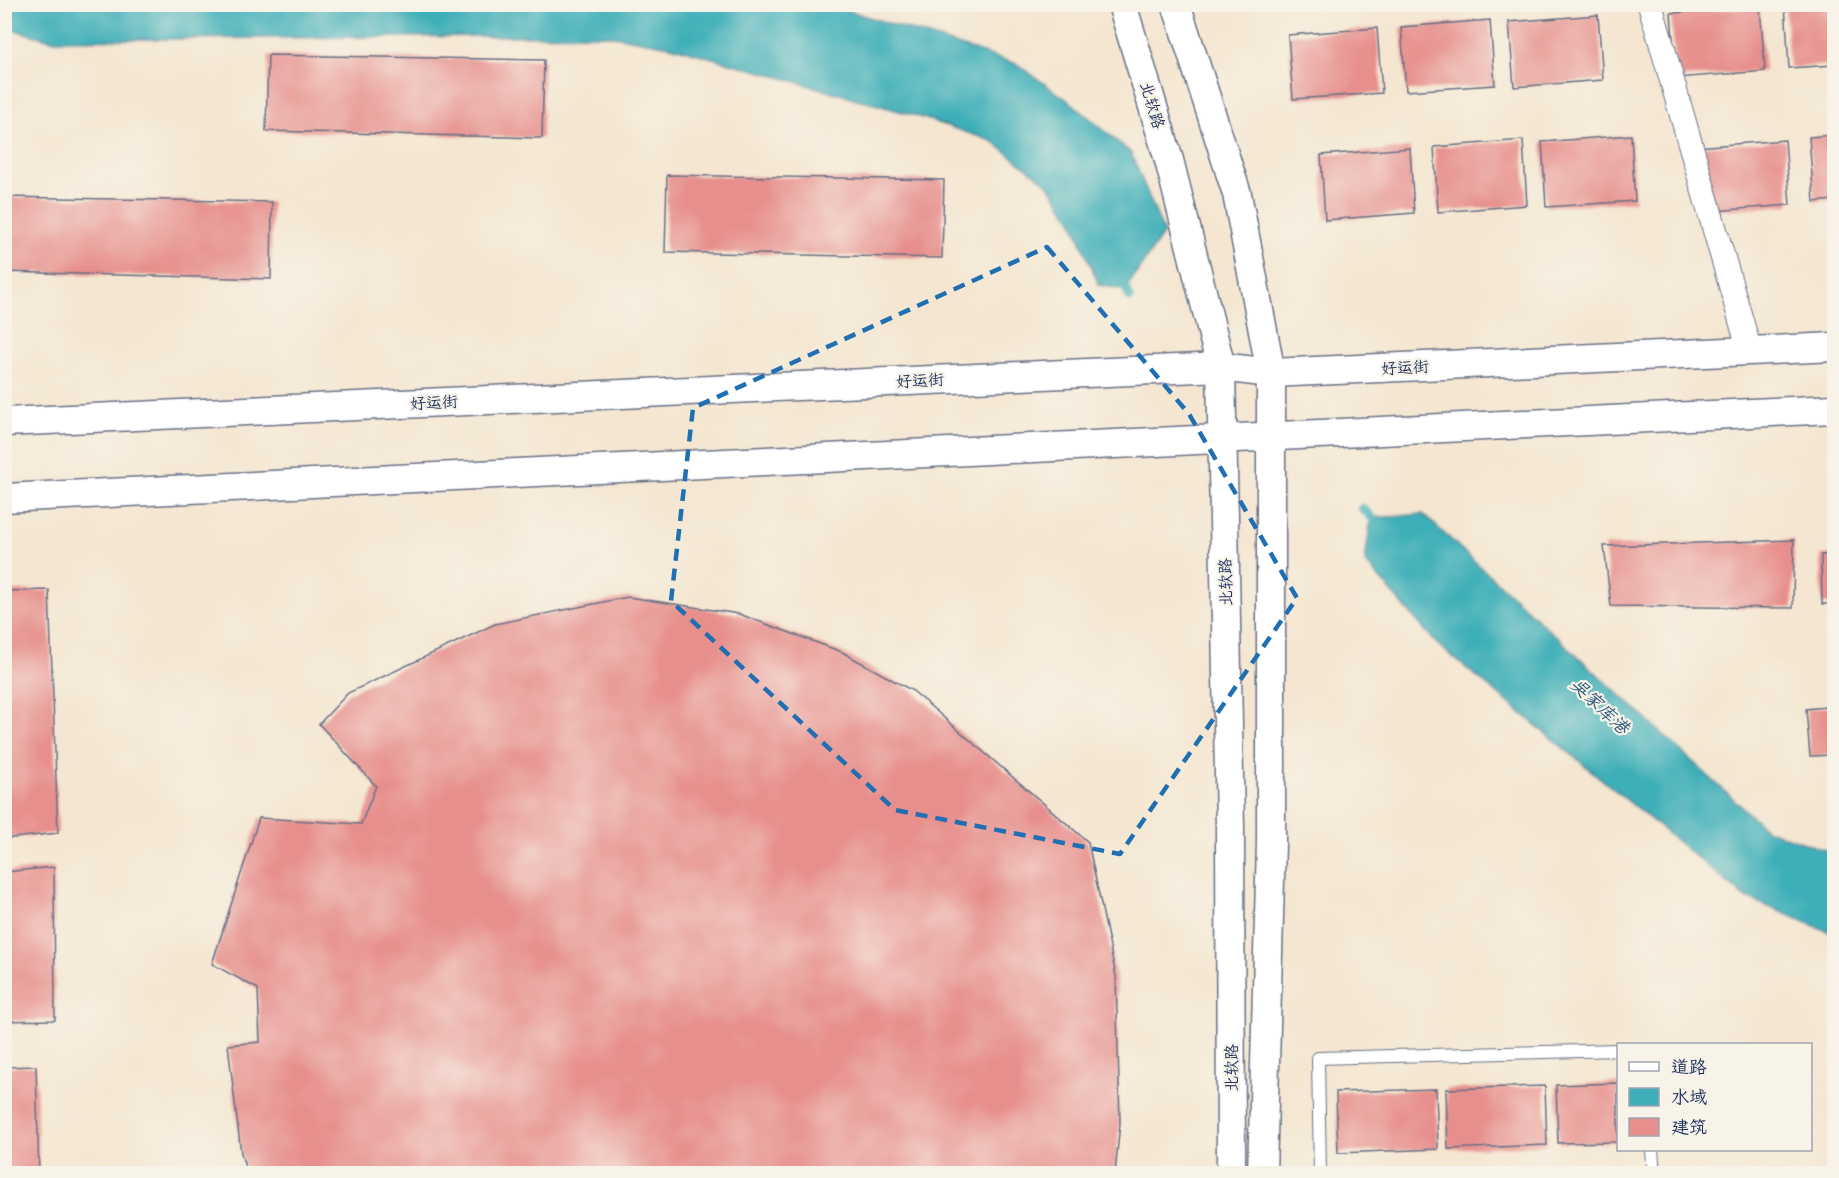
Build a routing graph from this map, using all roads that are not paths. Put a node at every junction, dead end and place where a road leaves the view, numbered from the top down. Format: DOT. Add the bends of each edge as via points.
graph roads {
  1 [pos="1122,4"];
  2 [pos="1176,4"];
  3 [pos="1650,4"];
  4 [pos="1834,347"];
  5 [pos="1750,352"];
  6 [pos="1221,367"];
  7 [pos="1271,373"];
  8 [pos="1834,409"];
  9 [pos="4,422"];
  10 [pos="1271,435"];
  11 [pos="1222,438"];
  12 [pos="4,498"];
  13 [pos="1617,1050"];
  14 [pos="1652,1151"];
  15 [pos="1231,1173"];
  16 [pos="1262,1173"];
  17 [pos="1320,1173"];
  18 [pos="1654,1173"];
  1 -- 6 [label="street, 北软路" via="1169,160"];
  2 -- 7 [label="street, 北软路" via="1237,194"];
  3 -- 5 [label="street"];
  4 -- 5 [label="street, 好运街"];
  5 -- 7 [label="street, 好运街"];
  6 -- 7 [label="street, 好运街"];
  6 -- 9 [label="street, 好运街"];
  6 -- 11 [label="street, 北软路"];
  7 -- 10 [label="street, 北软路"];
  8 -- 10 [label="street"];
  10 -- 11 [label="street"];
  10 -- 16 [label="street, 北软路" via="1271,843"];
  11 -- 12 [label="street"];
  11 -- 15 [label="street, 北软路" via="1230,826"];
  13 -- 17 [label="lane" via="1318,1058"];
  14 -- 18 [label="lane"];
}
